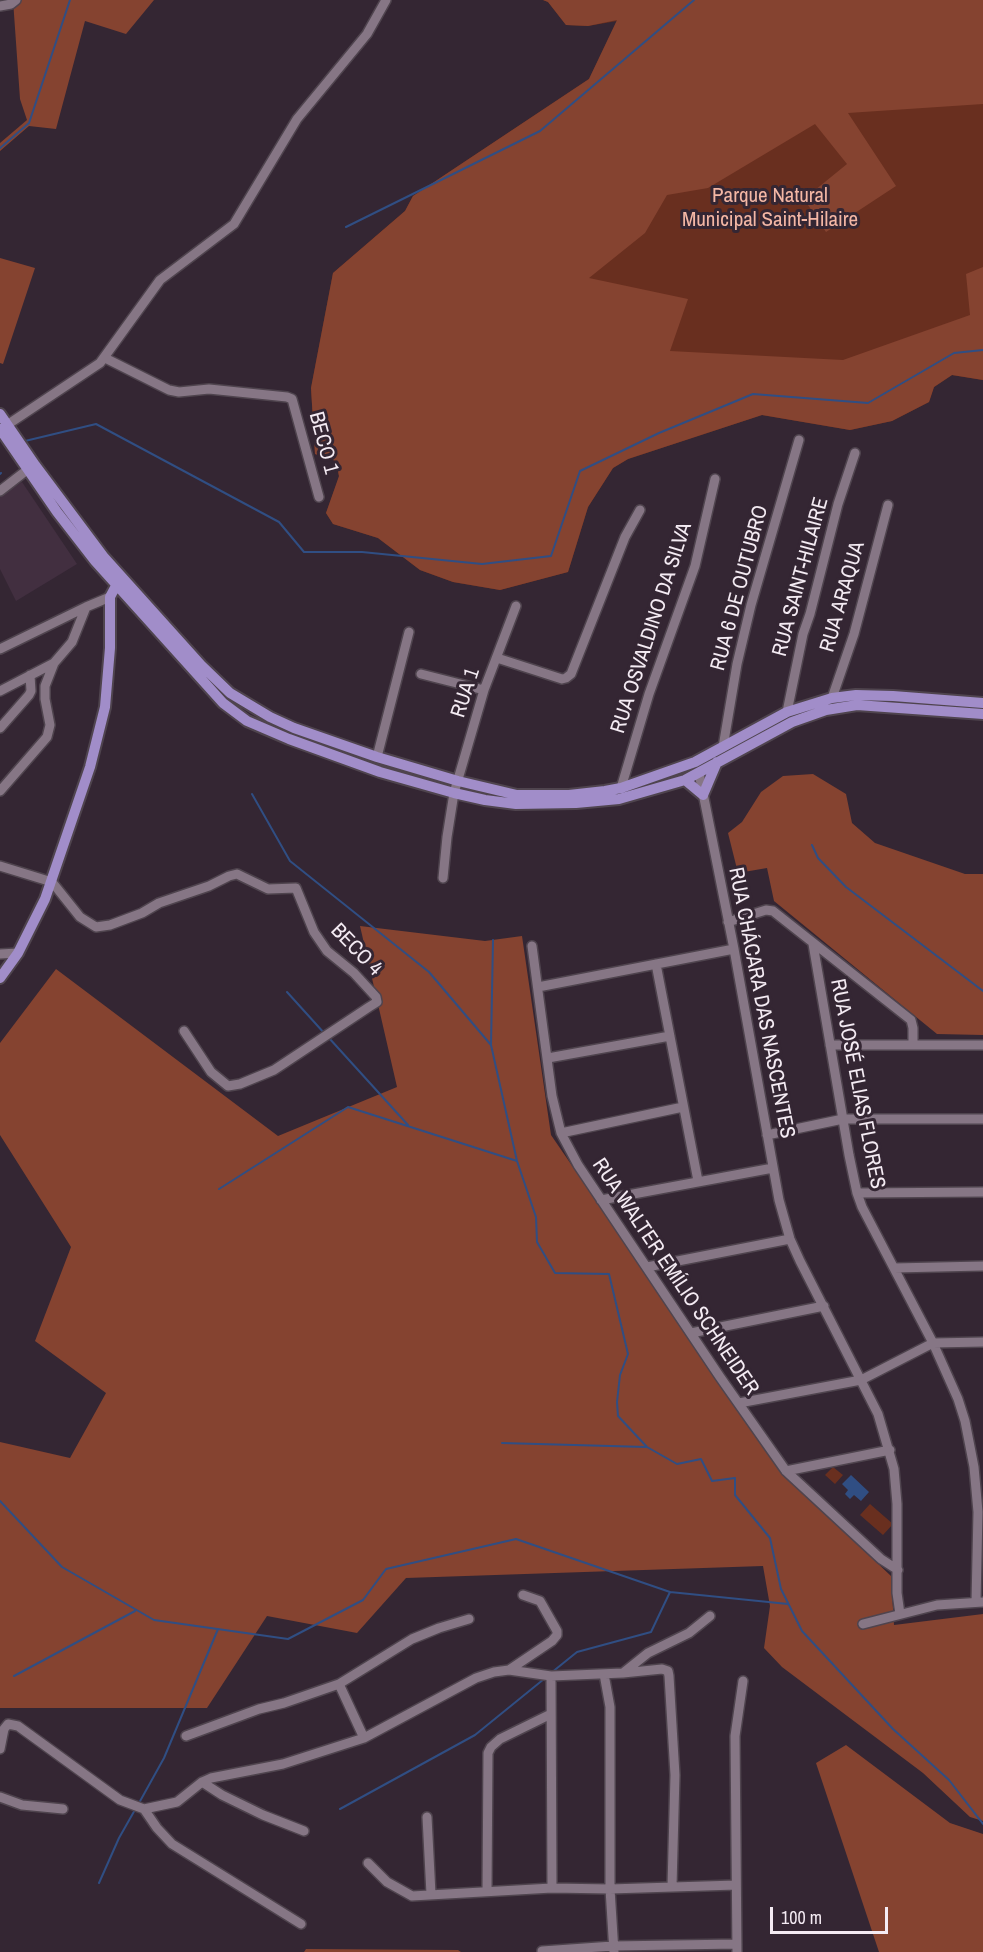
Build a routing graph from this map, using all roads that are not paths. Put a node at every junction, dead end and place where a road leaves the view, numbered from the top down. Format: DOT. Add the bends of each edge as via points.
graph roads {
  1 [pos="16,0"];
  2 [pos="386,0"];
  3 [pos="0,6"];
  4 [pos="105,358"];
  5 [pos="0,414"];
  6 [pos="4,427"];
  7 [pos="799,440"];
  8 [pos="855,453"];
  9 [pos="22,454"];
  10 [pos="27,470"];
  11 [pos="715,479"];
  12 [pos="0,491"];
  13 [pos="318,497"];
  14 [pos="888,505"];
  15 [pos="640,510"];
  16 [pos="119,581"];
  17 [pos="110,597"];
  18 [pos="516,606"];
  19 [pos="86,607"];
  20 [pos="409,632"];
  21 [pos="0,649"];
  22 [pos="497,658"];
  23 [pos="54,663"];
  24 [pos="421,674"];
  25 [pos="30,675"];
  26 [pos="484,690"];
  27 [pos="0,691"];
  28 [pos="832,698"];
  29 [pos="893,702"];
  30 [pos="983,703"];
  31 [pos="787,712"];
  32 [pos="983,714"];
  33 [pos="764,724"];
  34 [pos="0,728"];
  35 [pos="723,747"];
  36 [pos="376,757"];
  37 [pos="717,762"];
  38 [pos="699,773"];
  39 [pos="685,780"];
  40 [pos="458,781"];
  41 [pos="621,788"];
  42 [pos="0,791"];
  43 [pos="454,793"];
  44 [pos="703,795"];
  45 [pos="0,866"];
  46 [pos="443,878"];
  47 [pos="52,882"];
  48 [pos="728,922"];
  49 [pos="813,944"];
  50 [pos="532,946"];
  51 [pos="734,949"];
  52 [pos="18,953"];
  53 [pos="0,954"];
  54 [pos="656,964"];
  55 [pos="0,978"];
  56 [pos="538,987"];
  57 [pos="184,1030"];
  58 [pos="670,1036"];
  59 [pos="830,1045"];
  60 [pos="913,1045"];
  61 [pos="983,1045"];
  62 [pos="548,1058"];
  63 [pos="683,1107"];
  64 [pos="843,1119"];
  65 [pos="983,1119"];
  66 [pos="561,1133"];
  67 [pos="767,1135"];
  68 [pos="773,1168"];
  69 [pos="698,1181"];
  70 [pos="983,1192"];
  71 [pos="857,1193"];
  72 [pos="601,1200"];
  73 [pos="790,1239"];
  74 [pos="983,1266"];
  75 [pos="647,1267"];
  76 [pos="894,1268"];
  77 [pos="824,1306"];
  78 [pos="691,1333"];
  79 [pos="983,1342"];
  80 [pos="933,1343"];
  81 [pos="861,1380"];
  82 [pos="739,1403"];
  83 [pos="890,1450"];
  84 [pos="786,1471"];
  85 [pos="898,1570"];
  86 [pos="523,1595"];
  87 [pos="980,1602"];
  88 [pos="900,1614"];
  89 [pos="710,1616"];
  90 [pos="469,1619"];
  91 [pos="863,1624"];
  92 [pos="509,1670"];
  93 [pos="623,1673"];
  94 [pos="604,1674"];
  95 [pos="551,1676"];
  96 [pos="743,1681"];
  97 [pos="339,1684"];
  98 [pos="551,1714"];
  99 [pos="186,1736"];
  100 [pos="364,1738"];
  101 [pos="0,1749"];
  102 [pos="202,1782"];
  103 [pos="0,1797"];
  104 [pos="63,1809"];
  105 [pos="144,1809"];
  106 [pos="427,1817"];
  107 [pos="304,1831"];
  108 [pos="368,1863"];
  109 [pos="736,1885"];
  110 [pos="672,1886"];
  111 [pos="552,1888"];
  112 [pos="610,1889"];
  113 [pos="487,1891"];
  114 [pos="431,1894"];
  115 [pos="302,1924"];
  116 [pos="737,1948"];
  117 [pos="614,1949"];
  118 [pos="542,1951"];
  1 -- 3 [label="street"];
  2 -- 4 [label="street" via="367,34 297,118 234,224 160,280"];
  4 -- 6 [label="street"];
  4 -- 13 [label="street, BECO 1" via="179,392 209,388 292,399"];
  5 -- 6 [label="main road"];
  6 -- 9 [label="main road"];
  7 -- 35 [label="street, RUA 6 DE OUTUBRO" via="737,664"];
  8 -- 31 [label="street, RUA SAINT-HILAIRE" via="803,634"];
  9 -- 10 [label="main road"];
  9 -- 16 [label="main road"];
  10 -- 12 [label="street"];
  10 -- 16 [label="main road" via="63,521"];
  11 -- 41 [label="street, RUA OSVALDINO DA SILVA" via="695,566 649,694"];
  14 -- 28 [label="street, RUA ARAQUA" via="854,634"];
  15 -- 22 [label="street" via="625,537 571,674 562,679"];
  16 -- 17 [label="main road"];
  16 -- 36 [label="main road" via="230,693 294,728"];
  16 -- 43 [label="main road" via="223,703 247,721 380,771"];
  17 -- 19 [label="street"];
  17 -- 47 [label="main road" via="105,707 90,767"];
  18 -- 22 [label="street, RUA 1"];
  19 -- 21 [label="street"];
  19 -- 23 [label="street" via="72,642"];
  20 -- 36 [label="street"];
  22 -- 26 [label="street, RUA 1"];
  23 -- 25 [label="street"];
  23 -- 42 [label="street" via="45,686 50,725 47,736"];
  24 -- 26 [label="street"];
  25 -- 27 [label="street"];
  25 -- 34 [label="street" via="29,695"];
  26 -- 40 [label="street, RUA 1"];
  28 -- 29 [label="main road" via="856,695"];
  28 -- 31 [label="main road"];
  29 -- 30 [label="main road"];
  29 -- 32 [label="main road"];
  29 -- 37 [label="main road" via="826,710 792,722"];
  31 -- 33 [label="main road"];
  33 -- 35 [label="main road"];
  33 -- 38 [label="main road"];
  35 -- 41 [label="main road" via="695,762"];
  36 -- 40 [label="main road"];
  37 -- 38 [label="main road"];
  37 -- 44 [label="main road"];
  38 -- 39 [label="main road"];
  38 -- 41 [label="main road"];
  38 -- 44 [label="street, RUA CHÁCARA DAS NASCENTES"];
  39 -- 43 [label="main road" via="619,799 576,803 516,804"];
  39 -- 44 [label="main road"];
  40 -- 41 [label="main road" via="517,795 569,795"];
  40 -- 43 [label="street, RUA 1"];
  43 -- 46 [label="street, RUA 1"];
  44 -- 48 [label="street, RUA CHÁCARA DAS NASCENTES"];
  45 -- 47 [label="street"];
  47 -- 52 [label="main road"];
  47 -- 57 [label="street, BECO 4" via="80,917 96,927 142,913 237,874 268,889 296,888 314,932 327,951 354,973 377,1002 274,1070 228,1086 211,1072"];
  48 -- 49 [label="street" via="769,910"];
  48 -- 51 [label="street, RUA CHÁCARA DAS NASCENTES"];
  49 -- 59 [label="street, RUA JOSÉ ELIAS FLORES"];
  49 -- 60 [label="street" via="911,1020"];
  50 -- 56 [label="street, RUA WALTER EMÍLIO SCHNEIDER"];
  51 -- 54 [label="street"];
  51 -- 67 [label="street, RUA CHÁCARA DAS NASCENTES"];
  52 -- 53 [label="street"];
  52 -- 55 [label="main road"];
  54 -- 56 [label="street"];
  54 -- 58 [label="street"];
  56 -- 62 [label="street, RUA WALTER EMÍLIO SCHNEIDER"];
  58 -- 62 [label="street"];
  58 -- 63 [label="street"];
  59 -- 60 [label="street"];
  59 -- 64 [label="street, RUA JOSÉ ELIAS FLORES"];
  60 -- 61 [label="street"];
  62 -- 66 [label="street, RUA WALTER EMÍLIO SCHNEIDER"];
  63 -- 66 [label="street"];
  63 -- 69 [label="street"];
  64 -- 65 [label="street"];
  64 -- 67 [label="street"];
  64 -- 71 [label="street, RUA JOSÉ ELIAS FLORES"];
  66 -- 72 [label="street, RUA WALTER EMÍLIO SCHNEIDER"];
  67 -- 68 [label="street, RUA CHÁCARA DAS NASCENTES"];
  68 -- 69 [label="street"];
  68 -- 73 [label="street, RUA CHÁCARA DAS NASCENTES"];
  69 -- 72 [label="street"];
  70 -- 71 [label="street"];
  71 -- 76 [label="street, RUA JOSÉ ELIAS FLORES"];
  72 -- 75 [label="street, RUA WALTER EMÍLIO SCHNEIDER"];
  73 -- 75 [label="street"];
  73 -- 77 [label="street, RUA CHÁCARA DAS NASCENTES"];
  74 -- 76 [label="street"];
  75 -- 78 [label="street, RUA WALTER EMÍLIO SCHNEIDER"];
  76 -- 80 [label="street, RUA JOSÉ ELIAS FLORES"];
  77 -- 78 [label="street"];
  77 -- 81 [label="street, RUA CHÁCARA DAS NASCENTES"];
  78 -- 82 [label="street, RUA WALTER EMÍLIO SCHNEIDER"];
  79 -- 80 [label="street"];
  80 -- 81 [label="street"];
  80 -- 87 [label="street, RUA JOSÉ ELIAS FLORES" via="958,1399 970,1443 978,1512"];
  81 -- 82 [label="street"];
  81 -- 83 [label="street, RUA CHÁCARA DAS NASCENTES"];
  82 -- 84 [label="street, RUA WALTER EMÍLIO SCHNEIDER"];
  83 -- 84 [label="street"];
  83 -- 85 [label="street, RUA CHÁCARA DAS NASCENTES" via="897,1485"];
  84 -- 85 [label="street, RUA WALTER EMÍLIO SCHNEIDER" via="881,1559"];
  85 -- 88 [label="street, RUA CHÁCARA DAS NASCENTES"];
  86 -- 92 [label="street" via="540,1601 557,1635"];
  87 -- 88 [label="street" via="937,1605"];
  88 -- 91 [label="street"];
  89 -- 93 [label="street" via="689,1633 648,1653"];
  90 -- 97 [label="street" via="412,1639"];
  92 -- 95 [label="street"];
  92 -- 100 [label="street" via="476,1678"];
  93 -- 94 [label="street"];
  93 -- 110 [label="street" via="668,1671 675,1775"];
  94 -- 95 [label="street"];
  94 -- 112 [label="street" via="610,1707"];
  95 -- 98 [label="street"];
  96 -- 109 [label="street" via="735,1736"];
  97 -- 99 [label="street"];
  97 -- 100 [label="street"];
  98 -- 111 [label="street"];
  98 -- 113 [label="street" via="500,1739 488,1753"];
  100 -- 102 [label="street" via="283,1764"];
  101 -- 105 [label="street" via="8,1724 18,1726 120,1800"];
  102 -- 105 [label="street" via="177,1802"];
  102 -- 107 [label="street" via="263,1815"];
  103 -- 104 [label="street" via="22,1805"];
  105 -- 115 [label="street" via="172,1844"];
  106 -- 114 [label="street"];
  108 -- 114 [label="street" via="387,1882 412,1896"];
  109 -- 110 [label="street"];
  109 -- 116 [label="street"];
  110 -- 112 [label="street"];
  111 -- 112 [label="street"];
  111 -- 113 [label="street"];
  112 -- 117 [label="street"];
  113 -- 114 [label="street"];
  116 -- 117 [label="street"];
  117 -- 118 [label="street"];
}
